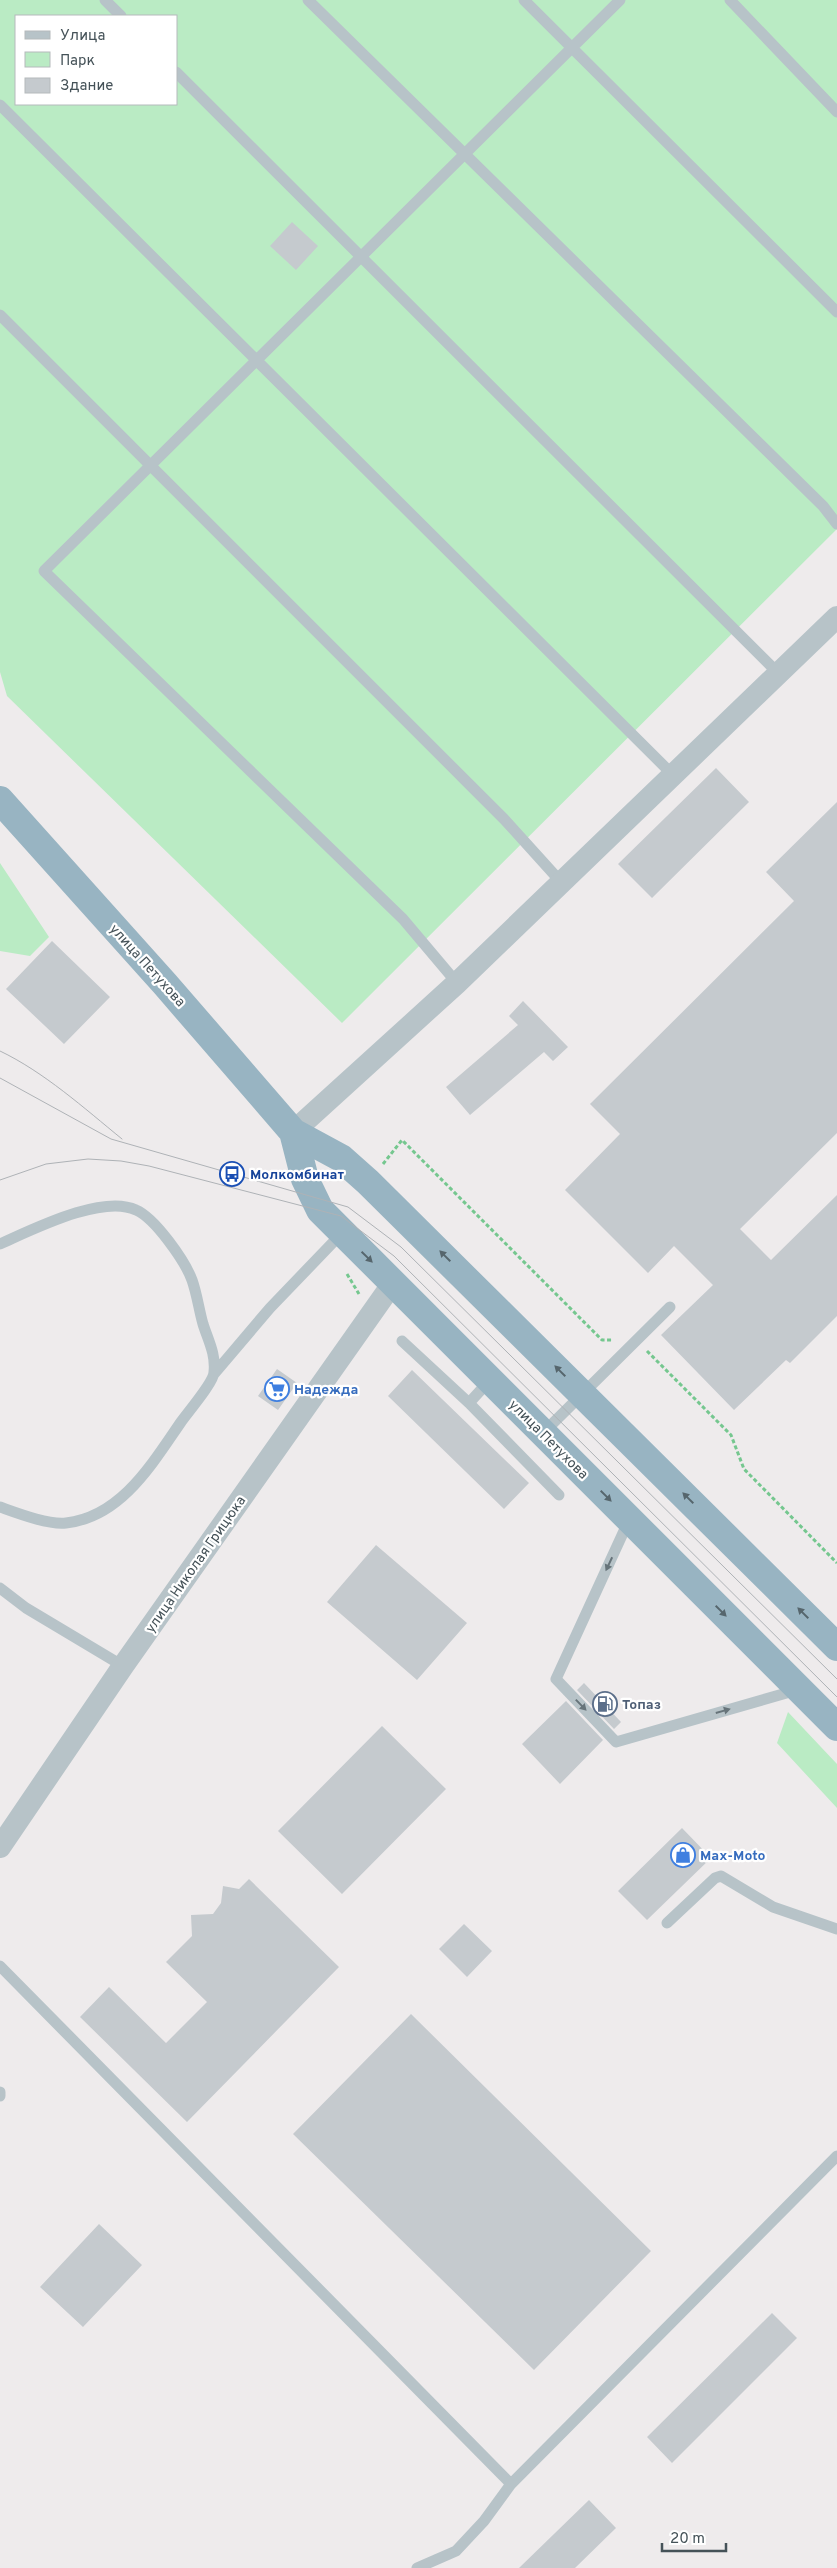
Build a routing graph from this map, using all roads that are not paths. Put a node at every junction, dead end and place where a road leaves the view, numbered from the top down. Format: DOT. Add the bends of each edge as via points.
graph roads {
  1 [pos="105,0"];
  2 [pos="308,0"];
  3 [pos="524,0"];
  4 [pos="620,0"];
  5 [pos="730,0"];
  6 [pos="120,15"];
  7 [pos="571,48"];
  8 [pos="178,74"];
  9 [pos="0,105"];
  10 [pos="837,112"];
  11 [pos="465,153"];
  12 [pos="361,257"];
  13 [pos="837,312"];
  14 [pos="0,315"];
  15 [pos="257,360"];
  16 [pos="151,465"];
  17 [pos="837,524"];
  18 [pos="837,617"];
  19 [pos="778,672"];
  20 [pos="672,774"];
  21 [pos="0,800"];
  22 [pos="561,882"];
  23 [pos="457,983"];
  24 [pos="293,1132"];
  25 [pos="342,1233"];
  26 [pos="0,1244"];
  27 [pos="394,1283"];
  28 [pos="670,1307"];
  29 [pos="402,1341"];
  30 [pos="214,1374"];
  31 [pos="490,1380"];
  32 [pos="582,1393"];
  33 [pos="469,1403"];
  34 [pos="543,1433"];
  35 [pos="559,1494"];
  36 [pos="0,1507"];
  37 [pos="629,1520"];
  38 [pos="0,1588"];
  39 [pos="837,1647"];
  40 [pos="123,1666"];
  41 [pos="799,1689"];
  42 [pos="837,1727"];
  43 [pos="0,1848"];
  44 [pos="667,1923"];
  45 [pos="837,1929"];
  46 [pos="0,1966"];
  47 [pos="837,2156"];
  48 [pos="511,2484"];
  49 [pos="417,2568"];
  1 -- 6 [label="lane"];
  2 -- 11 [label="lane"];
  3 -- 7 [label="lane"];
  4 -- 7 [label="lane"];
  5 -- 10 [label="lane"];
  7 -- 11 [label="lane"];
  7 -- 13 [label="lane"];
  8 -- 12 [label="lane"];
  9 -- 15 [label="lane"];
  11 -- 12 [label="lane"];
  11 -- 17 [label="lane" via="823,506"];
  12 -- 15 [label="lane"];
  12 -- 19 [label="lane"];
  14 -- 16 [label="lane"];
  15 -- 16 [label="lane"];
  15 -- 20 [label="lane"];
  16 -- 22 [label="lane" via="504,819"];
  16 -- 23 [label="lane" via="44,571 403,919"];
  18 -- 19 [label="street"];
  19 -- 20 [label="street"];
  20 -- 22 [label="street"];
  21 -- 24 [label="highway, улица Петухова"];
  22 -- 23 [label="street"];
  23 -- 24 [label="street"];
  24 -- 25 [label="highway, улица Петухова" via="305,1179 313,1196 320,1210"];
  32 -- 24 [label="highway, улица Петухова, one-way" via="362,1176 341,1158"];
  25 -- 27 [label="highway, улица Петухова, one-way"];
  25 -- 30 [label="lane" via="270,1308"];
  26 -- 30 [label="lane" via="72,1212 109,1206 136,1209 171,1245 192,1279 213,1350"];
  27 -- 31 [label="highway, улица Петухова"];
  27 -- 40 [label="street, улица Николая Грицюка"];
  28 -- 32 [label="lane"];
  29 -- 33 [label="lane"];
  30 -- 36 [label="lane" via="151,1466 125,1495 99,1514 65,1523"];
  31 -- 33 [label="lane"];
  31 -- 34 [label="highway, улица Петухова"];
  32 -- 34 [label="lane"];
  39 -- 32 [label="highway, улица Петухова, one-way"];
  33 -- 35 [label="lane"];
  34 -- 37 [label="highway, улица Петухова, one-way"];
  37 -- 41 [label="highway, улица Петухова, one-way"];
  37 -- 41 [label="lane, one-way" via="556,1679 616,1742"];
  38 -- 40 [label="lane" via="26,1608"];
  40 -- 43 [label="street, улица Николая Грицюка"];
  41 -- 42 [label="highway, улица Петухова"];
  44 -- 45 [label="lane" via="715,1878 722,1876 773,1907"];
  46 -- 48 [label="lane"];
  47 -- 48 [label="lane"];
  48 -- 49 [label="lane" via="484,2521 456,2551"];
}
